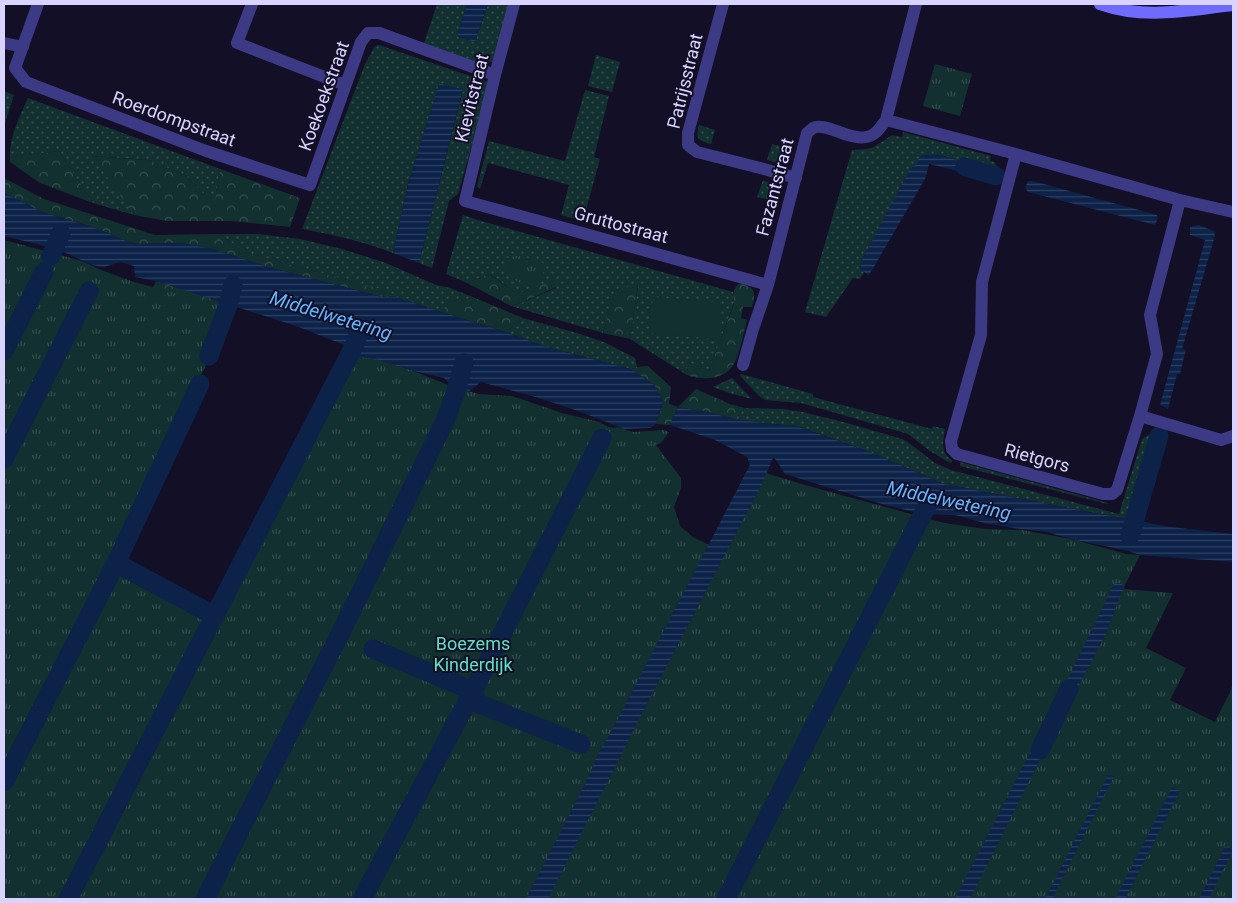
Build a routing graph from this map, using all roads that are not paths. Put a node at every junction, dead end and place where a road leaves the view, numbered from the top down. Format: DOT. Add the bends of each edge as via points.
graph roads {
  1 [pos="38,4"];
  2 [pos="252,4"];
  3 [pos="514,4"];
  4 [pos="723,4"];
  5 [pos="916,4"];
  6 [pos="1100,4"];
  7 [pos="1233,5"];
  8 [pos="4,43"];
  9 [pos="23,46"];
  10 [pos="495,75"];
  11 [pos="345,85"];
  12 [pos="886,120"];
  13 [pos="1016,154"];
  14 [pos="796,178"];
  15 [pos="310,185"];
  16 [pos="1180,200"];
  17 [pos="465,202"];
  18 [pos="1233,212"];
  19 [pos="768,285"];
  20 [pos="743,365"];
  21 [pos="1140,416"];
  22 [pos="1233,436"];
  1 -- 9 [label="street"];
  2 -- 11 [label="street" via="237,43"];
  3 -- 10 [label="street, Kievitstraat"];
  4 -- 14 [label="street, Patrijsstraat" via="688,133 688,145 697,152"];
  5 -- 12 [label="street"];
  6 -- 7 [label="street" via="1140,12 1166,13"];
  8 -- 9 [label="street"];
  9 -- 15 [label="street, Roerdompstraat" via="15,68 26,82 206,150"];
  10 -- 11 [label="street, Koekoekstraat" via="379,33 368,33 361,42"];
  10 -- 17 [label="street, Kievitstraat"];
  11 -- 15 [label="street, Koekoekstraat"];
  12 -- 13 [label="street"];
  12 -- 14 [label="street, Fazantstraat" via="876,132 862,138 820,126 813,128 808,134"];
  13 -- 16 [label="street"];
  13 -- 21 [label="street, Rietgors" via="982,282 981,335 951,440 952,449 957,454 1112,494 1117,490"];
  14 -- 19 [label="street, Fazantstraat"];
  16 -- 18 [label="street"];
  16 -- 21 [label="street, Rietgors" via="1150,315 1157,354"];
  17 -- 19 [label="street, Gruttostraat"];
  19 -- 20 [label="street, Fazantstraat"];
  21 -- 22 [label="street" via="1221,440"];
}
